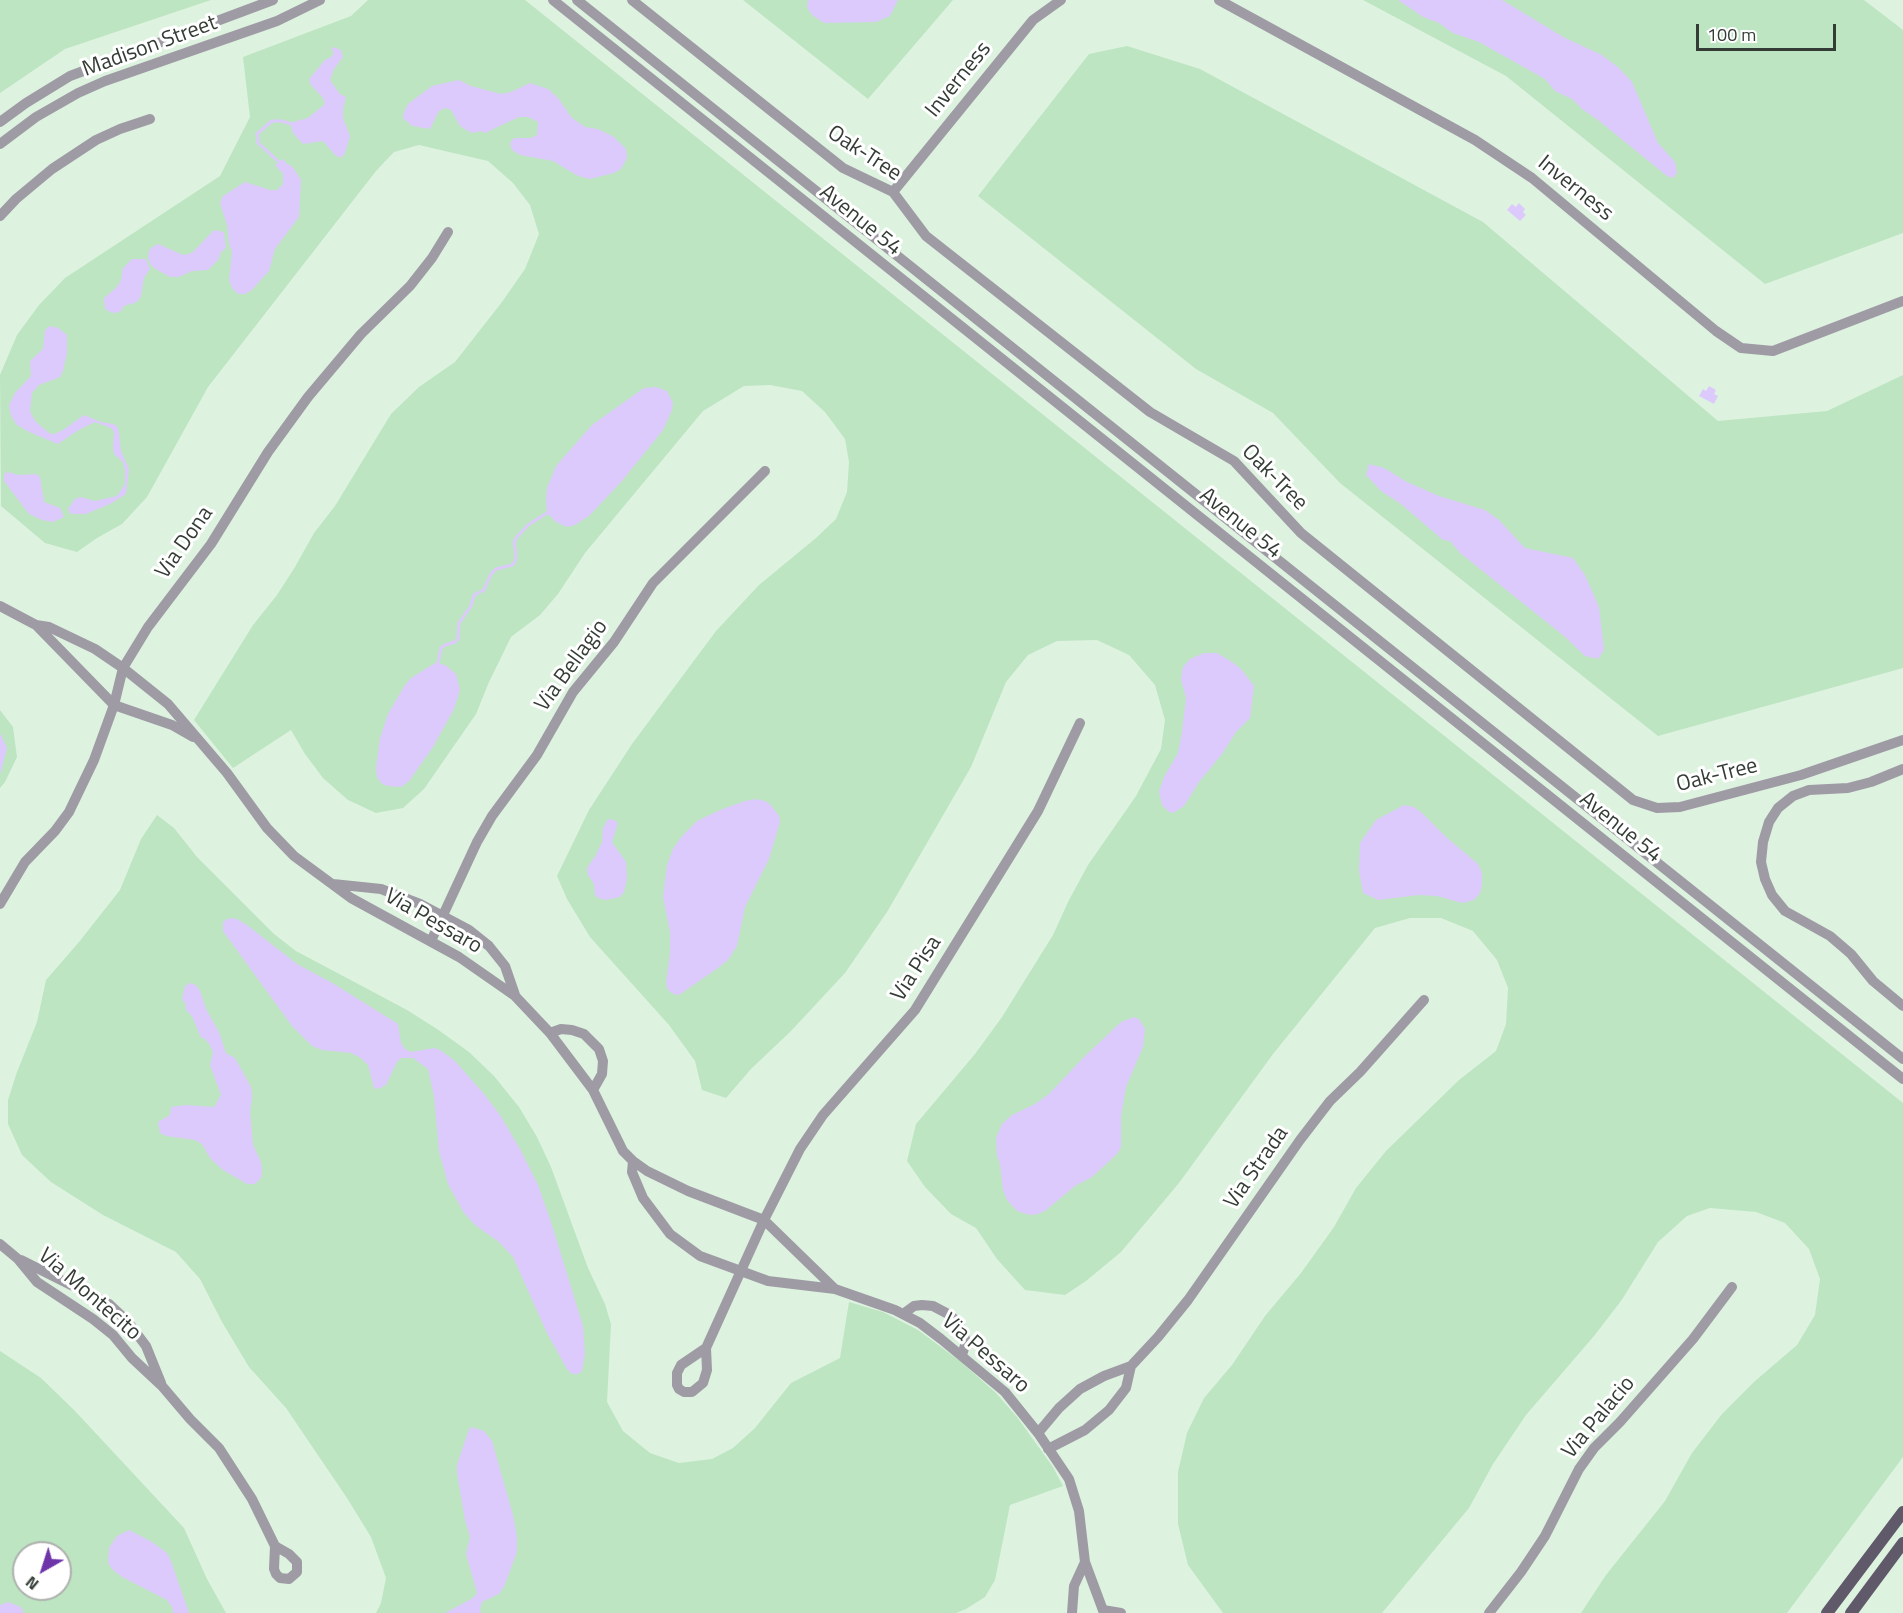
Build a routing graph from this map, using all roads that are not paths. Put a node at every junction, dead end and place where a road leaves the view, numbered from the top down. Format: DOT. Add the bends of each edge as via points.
graph roads {
  1 [pos="273,0"];
  2 [pos="320,0"];
  3 [pos="553,0"];
  4 [pos="577,0"];
  5 [pos="632,0"];
  6 [pos="1061,0"];
  7 [pos="1219,0"];
  8 [pos="150,119"];
  9 [pos="0,122"];
  10 [pos="0,144"];
  11 [pos="893,192"];
  12 [pos="0,216"];
  13 [pos="448,232"];
  14 [pos="1903,301"];
  15 [pos="765,471"];
  16 [pos="0,606"];
  17 [pos="36,625"];
  18 [pos="123,668"];
  19 [pos="114,705"];
  20 [pos="1080,723"];
  21 [pos="1903,740"];
  22 [pos="202,743"];
  23 [pos="1903,769"];
  24 [pos="332,883"];
  25 [pos="0,904"];
  26 [pos="444,916"];
  27 [pos="431,941"];
  28 [pos="515,996"];
  29 [pos="1424,1000"];
  30 [pos="1903,1006"];
  31 [pos="550,1033"];
  32 [pos="1903,1059"];
  33 [pos="1903,1079"];
  34 [pos="593,1090"];
  35 [pos="633,1161"];
  36 [pos="764,1220"];
  37 [pos="0,1244"];
  38 [pos="18,1259"];
  39 [pos="741,1272"];
  40 [pos="1732,1287"];
  41 [pos="835,1288"];
  42 [pos="903,1314"];
  43 [pos="706,1348"];
  44 [pos="962,1355"];
  45 [pos="1131,1366"];
  46 [pos="162,1386"];
  47 [pos="1038,1433"];
  48 [pos="1048,1449"];
  49 [pos="1903,1512"];
  50 [pos="1903,1543"];
  51 [pos="275,1546"];
  52 [pos="1085,1562"];
  53 [pos="1104,1612"];
  54 [pos="1072,1613"];
  55 [pos="1120,1613"];
  56 [pos="1489,1613"];
  57 [pos="1827,1613"];
  58 [pos="1851,1613"];
  1 -- 9 [label="street, Madison Street" via="70,76"];
  2 -- 10 [label="street, Madison Street" via="277,21 96,85 36,117"];
  3 -- 33 [label="street, Avenue 54"];
  4 -- 32 [label="street, Avenue 54"];
  5 -- 11 [label="street, Oak-Tree" via="843,168"];
  6 -- 11 [label="street, Inverness" via="1033,20"];
  7 -- 14 [label="street, Inverness" via="1485,146 1532,178 1741,348 1773,351"];
  8 -- 12 [label="street" via="96,140 52,170"];
  11 -- 21 [label="street, Oak-Tree" via="927,236 1150,412 1234,461 1301,533 1633,800 1657,808 1680,807 1801,775"];
  13 -- 18 [label="street, Via Dona" via="410,286 308,397"];
  15 -- 26 [label="street, Via Bellagio" via="654,583 614,642 573,692 537,755 477,842"];
  16 -- 17 [label="street, Via Pessaro"];
  17 -- 18 [label="street, Via Pessaro" via="73,637"];
  17 -- 19 [label="street, Via Pessaro"];
  18 -- 19 [label="street, Via Dona"];
  18 -- 22 [label="street, Via Pessaro" via="168,704"];
  19 -- 22 [label="street, Via Pessaro" via="172,725"];
  19 -- 25 [label="street, Via Dona" via="69,812 25,862"];
  20 -- 36 [label="street, Via Pisa" via="1038,811 928,991 823,1115 800,1149"];
  22 -- 24 [label="street, Via Pessaro" via="267,828 294,856"];
  23 -- 30 [label="street" via="1848,788 1809,790 1793,796 1769,822 1761,862 1772,895 1785,911 1830,936"];
  24 -- 26 [label="street, Via Pessaro" via="381,889"];
  24 -- 27 [label="street, Via Pessaro" via="351,898"];
  26 -- 27 [label="street, Via Bellagio"];
  26 -- 28 [label="street, Via Pessaro" via="489,946 505,966"];
  27 -- 28 [label="street, Via Pessaro"];
  28 -- 31 [label="street, Via Pessaro"];
  29 -- 45 [label="street, Via Strada" via="1330,1101 1188,1300"];
  31 -- 34 [label="street, Via Pessaro"];
  31 -- 34 [label="street" via="561,1029 584,1034 599,1050 602,1074"];
  34 -- 35 [label="street, Via Pessaro"];
  35 -- 36 [label="street, Via Pessaro" via="688,1191"];
  35 -- 39 [label="street, Via Pessaro" via="632,1172 643,1198 670,1234 700,1256"];
  36 -- 39 [label="street, Via Pisa"];
  36 -- 41 [label="street, Via Pessaro"];
  37 -- 38 [label="street, Via Montecito"];
  38 -- 46 [label="street, Via Montecito" via="37,1282 113,1335"];
  38 -- 46 [label="street, Via Montecito" via="109,1304 129,1322 146,1346"];
  39 -- 41 [label="street, Via Pessaro" via="768,1281"];
  39 -- 43 [label="street, Via Pisa"];
  40 -- 56 [label="street, Via Palacio" via="1693,1339 1594,1448 1545,1536"];
  41 -- 42 [label="street, Via Pessaro"];
  42 -- 44 [label="street, Via Pessaro"];
  42 -- 44 [label="street" via="922,1305 950,1315 966,1342"];
  44 -- 47 [label="street, Via Pessaro" via="1005,1392"];
  45 -- 47 [label="street, Via Strada" via="1080,1389"];
  45 -- 48 [label="street, Via Strada" via="1126,1388 1109,1410 1085,1430"];
  46 -- 51 [label="street, Via Montecito" via="238,1475"];
  47 -- 48 [label="street, Via Pessaro"];
  48 -- 52 [label="street, Via Pessaro" via="1069,1479 1079,1511"];
  49 -- 57 [label="main road"];
  50 -- 58 [label="main road"];
  52 -- 53 [label="street, Via Pessaro"];
  52 -- 54 [label="street, Via Pessaro" via="1074,1586"];
  53 -- 55 [label="street, Via Pessaro"];
}
